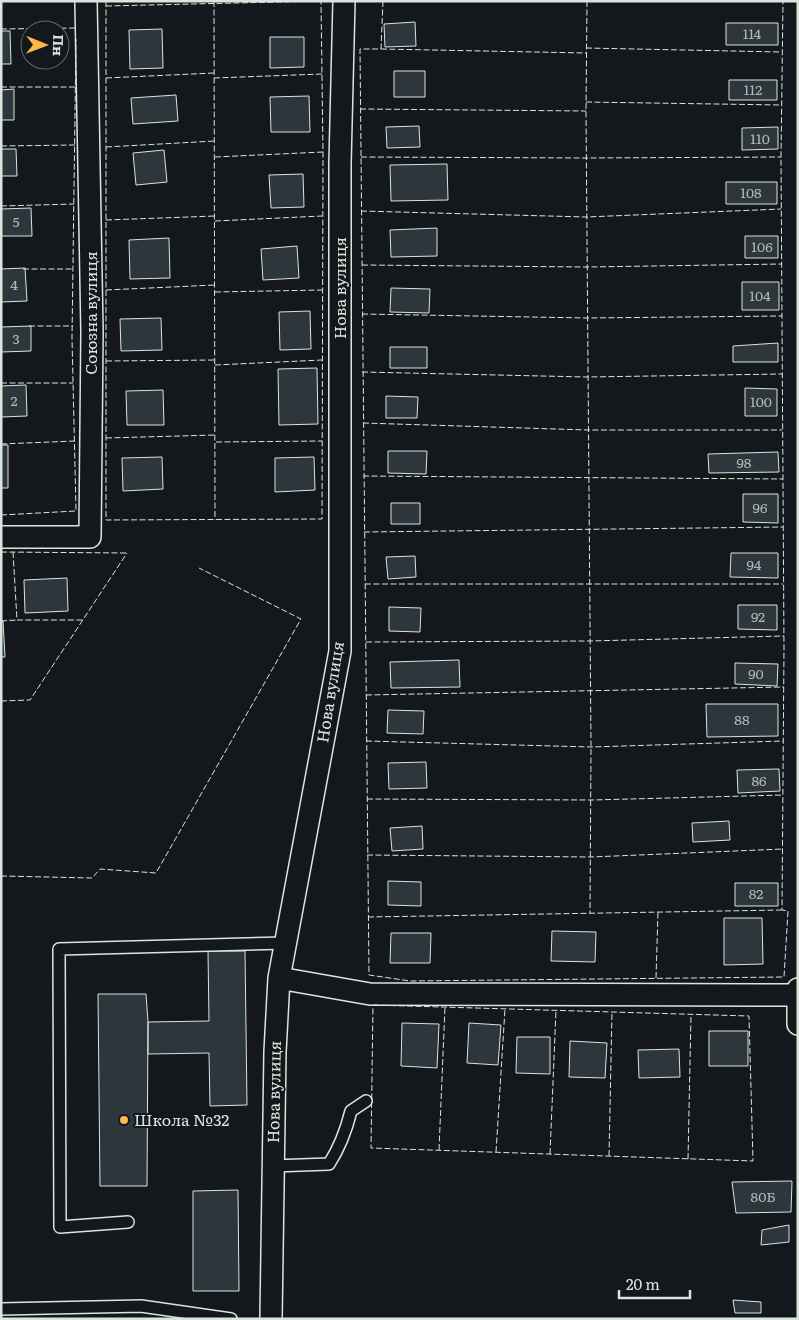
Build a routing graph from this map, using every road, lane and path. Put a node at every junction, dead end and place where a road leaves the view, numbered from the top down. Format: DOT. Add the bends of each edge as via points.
graph roads {
  1 [pos="86,1"];
  2 [pos="344,1"];
  3 [pos="1,537"];
  4 [pos="285,943"];
  5 [pos="279,978"];
  6 [pos="797,992"];
  7 [pos="798,1024"];
  8 [pos="366,1101"];
  9 [pos="272,1166"];
  10 [pos="128,1222"];
  11 [pos="1,1309"];
  12 [pos="230,1319"];
  13 [pos="271,1319"];
  1 -- 3 [label="street, Союзна вулиця" via="92,332 90,537"];
  2 -- 4 [label="street, Нова вулиця" via="340,163 340,652"];
  4 -- 5 [label="street, Нова вулиця"];
  4 -- 10 [label="lane" via="59,949 60,1227"];
  5 -- 6 [label="street" via="370,994"];
  5 -- 9 [label="street, Нова вулиця"];
  6 -- 7 [label="street"];
  8 -- 9 [label="lane" via="350,1111 340,1147 329,1164"];
  9 -- 13 [label="street, Нова вулиця"];
  11 -- 12 [label="lane" via="141,1306"];
}
